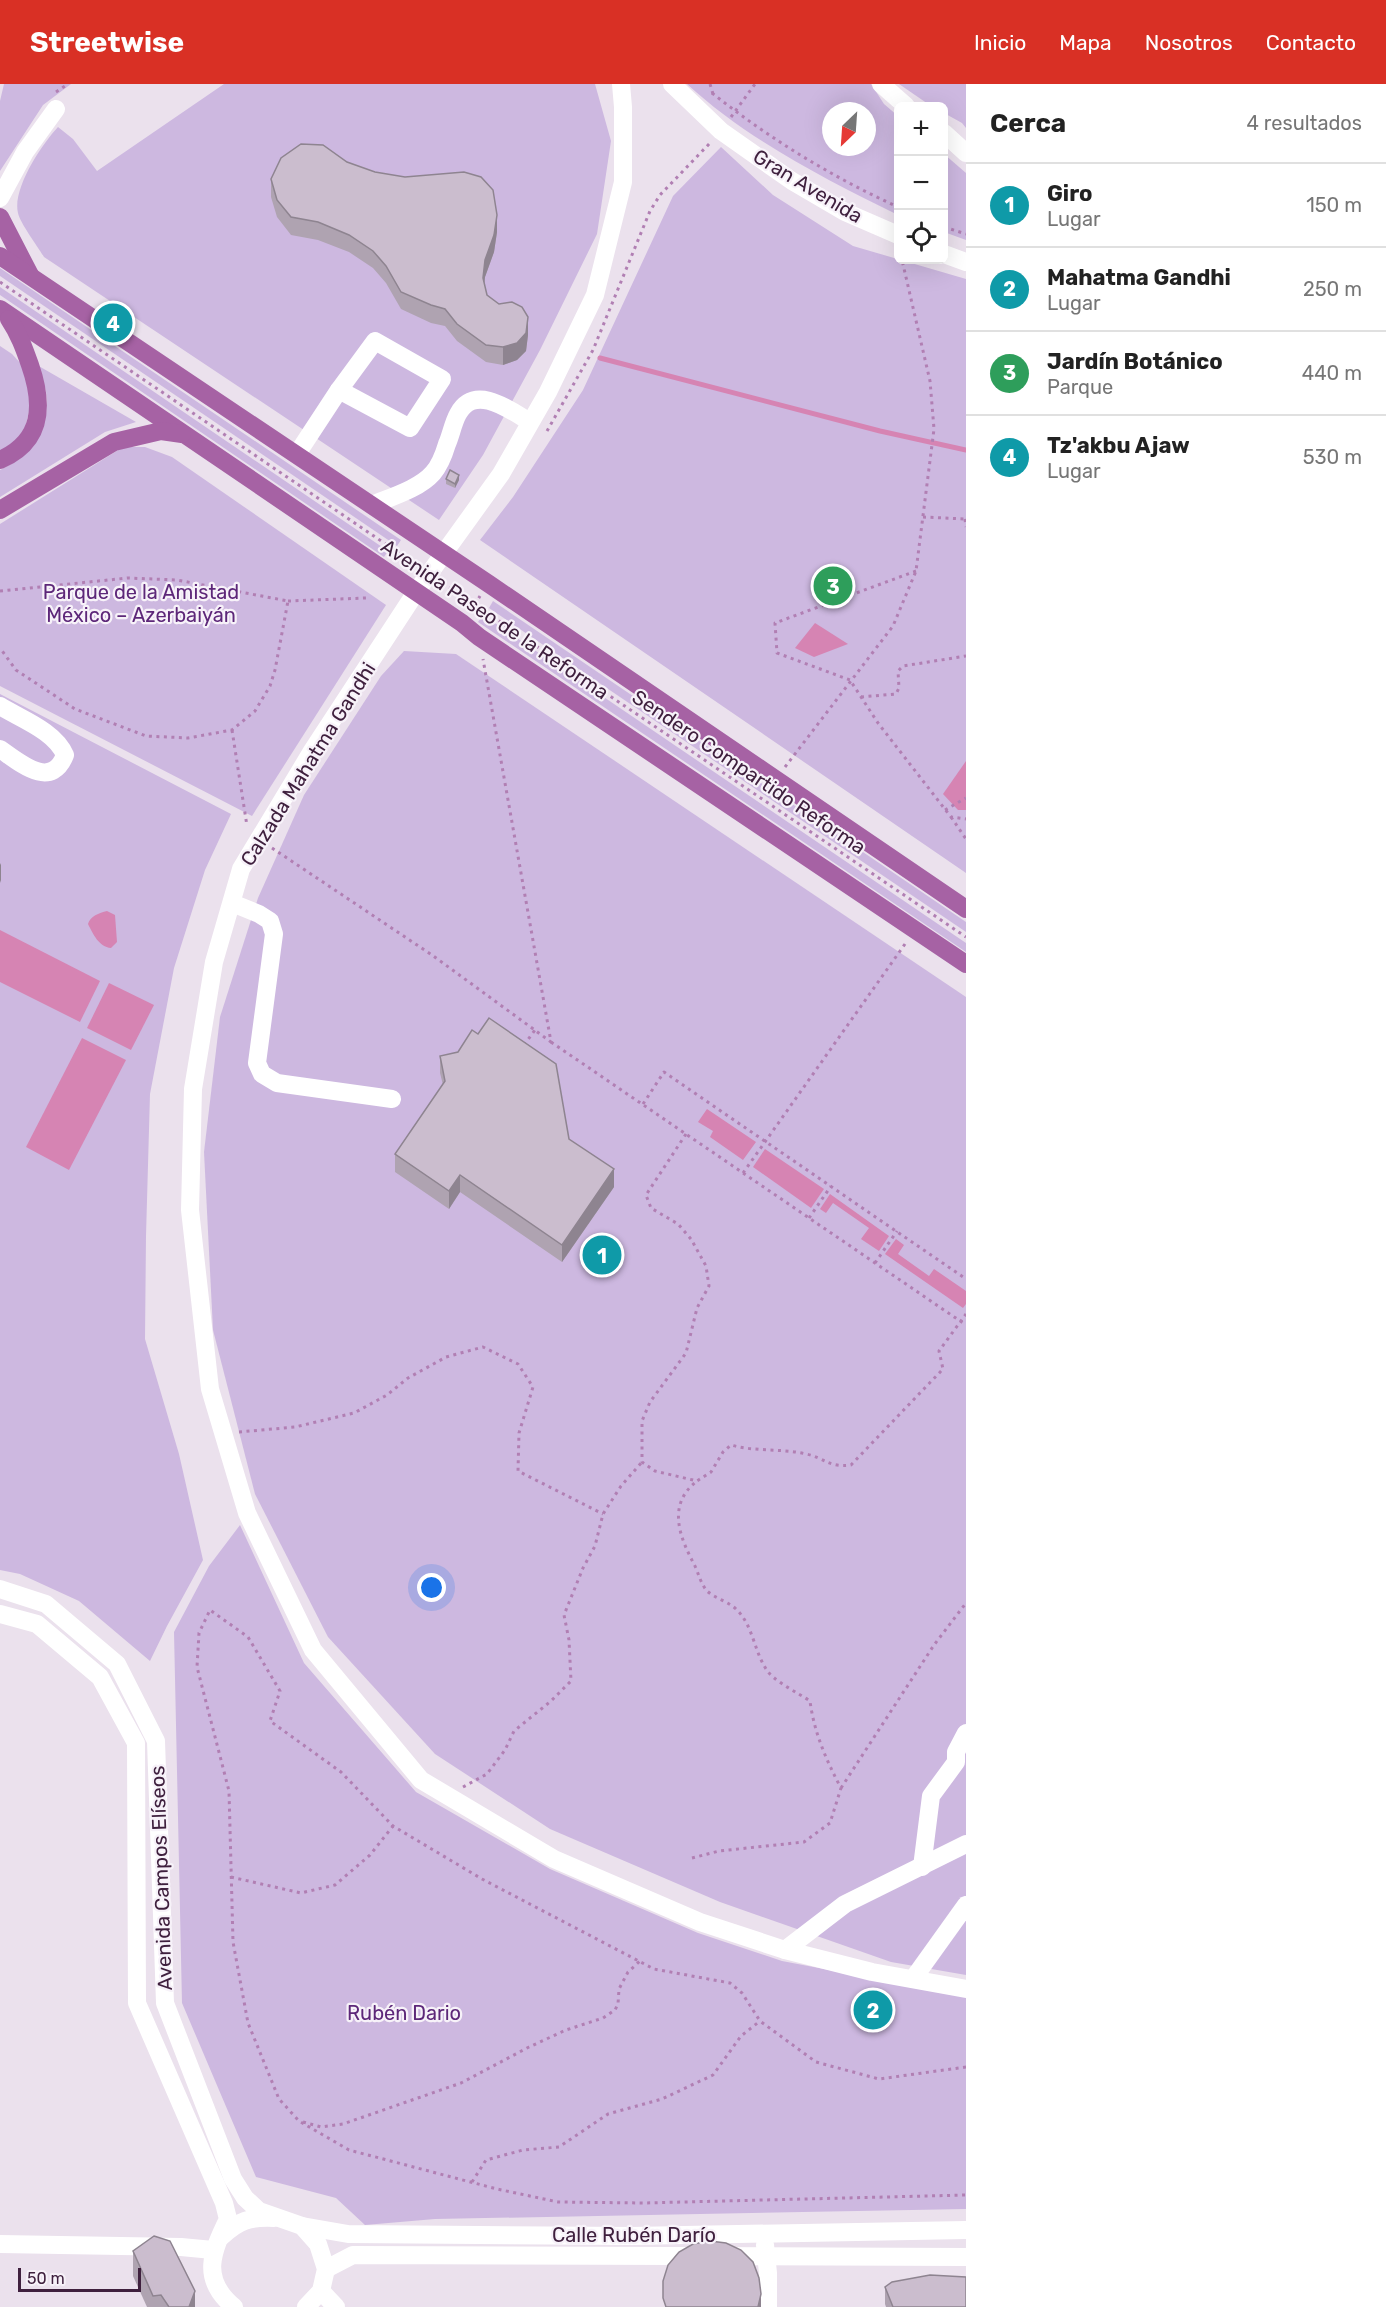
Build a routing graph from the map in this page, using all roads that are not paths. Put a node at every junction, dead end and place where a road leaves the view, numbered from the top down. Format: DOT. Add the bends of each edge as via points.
graph roads {
  1 [pos="621,84"];
  2 [pos="672,84"];
  3 [pos="881,84"];
  4 [pos="901,102"];
  5 [pos="56,110"];
  6 [pos="948,137"];
  7 [pos="966,153"];
  8 [pos="0,198"];
  9 [pos="0,217"];
  10 [pos="894,233"];
  11 [pos="948,255"];
  12 [pos="0,256"];
  13 [pos="966,262"];
  14 [pos="31,276"];
  15 [pos="2,311"];
  16 [pos="339,390"];
  17 [pos="530,422"];
  18 [pos="187,435"];
  19 [pos="297,454"];
  20 [pos="0,460"];
  21 [pos="372,505"];
  22 [pos="0,510"];
  23 [pos="443,553"];
  24 [pos="416,592"];
  25 [pos="0,706"];
  26 [pos="0,749"];
  27 [pos="232,903"];
  28 [pos="966,909"];
  29 [pos="966,964"];
  30 [pos="392,1099"];
  31 [pos="0,1589"];
  32 [pos="0,1614"];
  33 [pos="966,1733"];
  34 [pos="156,1741"];
  35 [pos="136,1743"];
  36 [pos="961,1766"];
  37 [pos="966,1844"];
  38 [pos="922,1867"];
  39 [pos="966,1905"];
  40 [pos="960,1922"];
  41 [pos="137,1942"];
  42 [pos="163,1942"];
  43 [pos="785,1950"];
  44 [pos="913,1979"];
  45 [pos="966,1989"];
  46 [pos="293,2222"];
  47 [pos="966,2230"];
  48 [pos="764,2234"];
  49 [pos="0,2244"];
  50 [pos="216,2244"];
  51 [pos="766,2256"];
  52 [pos="966,2257"];
  53 [pos="326,2269"];
  54 [pos="321,2291"];
  55 [pos="234,2307"];
  56 [pos="306,2307"];
  57 [pos="336,2307"];
  58 [pos="768,2307"];
  1 -- 17 [label="street, Calzada Mahatma Gandhi" via="623,182 595,295"];
  2 -- 10 [label="street, Gran Avenida" via="721,131 792,181 844,213"];
  3 -- 4 [label="street"];
  5 -- 8 [label="street" via="25,152"];
  6 -- 7 [label="street"];
  9 -- 14 [label="main road"];
  11 -- 13 [label="street"];
  12 -- 14 [label="main road, Avenida Paseo de la Reforma"];
  14 -- 19 [label="main road, Avenida Paseo de la Reforma"];
  15 -- 18 [label="main road, Avenida Paseo de la Reforma"];
  15 -- 20 [label="main road" via="20,334 34,376 39,410 32,435 13,454"];
  16 -- 16 [label="street" via="375,341 442,379 410,428"];
  16 -- 19 [label="street"];
  17 -- 21 [label="street" via="491,401 478,399 466,404 433,474"];
  17 -- 23 [label="street, Calzada Mahatma Gandhi" via="501,474"];
  18 -- 22 [label="main road" via="161,431 114,442"];
  18 -- 24 [label="main road, Avenida Paseo de la Reforma"];
  19 -- 21 [label="main road, Avenida Paseo de la Reforma"];
  21 -- 23 [label="main road, Avenida Paseo de la Reforma"];
  23 -- 24 [label="street, Calzada Mahatma Gandhi"];
  23 -- 28 [label="main road, Avenida Paseo de la Reforma"];
  24 -- 27 [label="street, Calzada Mahatma Gandhi" via="312,751 241,869"];
  24 -- 29 [label="main road, Avenida Paseo de la Reforma"];
  25 -- 26 [label="street" via="50,736 65,755 52,772 41,772 27,768"];
  27 -- 30 [label="street" via="270,921 274,934 257,1063 262,1074 277,1083"];
  27 -- 43 [label="street, Calzada Mahatma Gandhi" via="214,962 193,1089 190,1199 210,1389 247,1513 312,1650 421,1780 447,1797 554,1859 700,1922"];
  31 -- 34 [label="street, Avenida Campos Elíseos" via="46,1604 117,1664"];
  32 -- 35 [label="street, Avenida Campos Elíseos" via="37,1624 100,1677"];
  33 -- 36 [label="street" via="956,1752"];
  34 -- 35 [label="street"];
  34 -- 42 [label="street, Avenida Campos Elíseos"];
  35 -- 41 [label="street, Avenida Campos Elíseos"];
  36 -- 38 [label="street" via="931,1796"];
  37 -- 38 [label="street"];
  38 -- 43 [label="street" via="845,1904"];
  39 -- 40 [label="street"];
  40 -- 44 [label="street"];
  41 -- 42 [label="street"];
  41 -- 50 [label="street, Avenida Campos Elíseos" via="137,2003 224,2203 228,2219"];
  42 -- 46 [label="street, Avenida Campos Elíseos" via="165,2002 232,2179 259,2211"];
  43 -- 44 [label="street, Calzada Mahatma Gandhi"];
  44 -- 45 [label="street, Calzada Mahatma Gandhi"];
  46 -- 48 [label="street, Calle Rubén Darío" via="348,2234"];
  46 -- 50 [label="street, Calle Rubén Darío" via="257,2217 235,2224"];
  46 -- 53 [label="street" via="318,2244"];
  47 -- 48 [label="street, Calle Rubén Darío"];
  48 -- 51 [label="street"];
  49 -- 50 [label="street"];
  50 -- 55 [label="street, Avenida Campos Elíseos" via="212,2264 217,2286"];
  51 -- 52 [label="street, Calle Rubén Darío"];
  51 -- 53 [label="street, Calle Rubén Darío" via="353,2255"];
  51 -- 58 [label="street"];
  53 -- 54 [label="street"];
  54 -- 56 [label="street"];
  54 -- 57 [label="street"];
}
